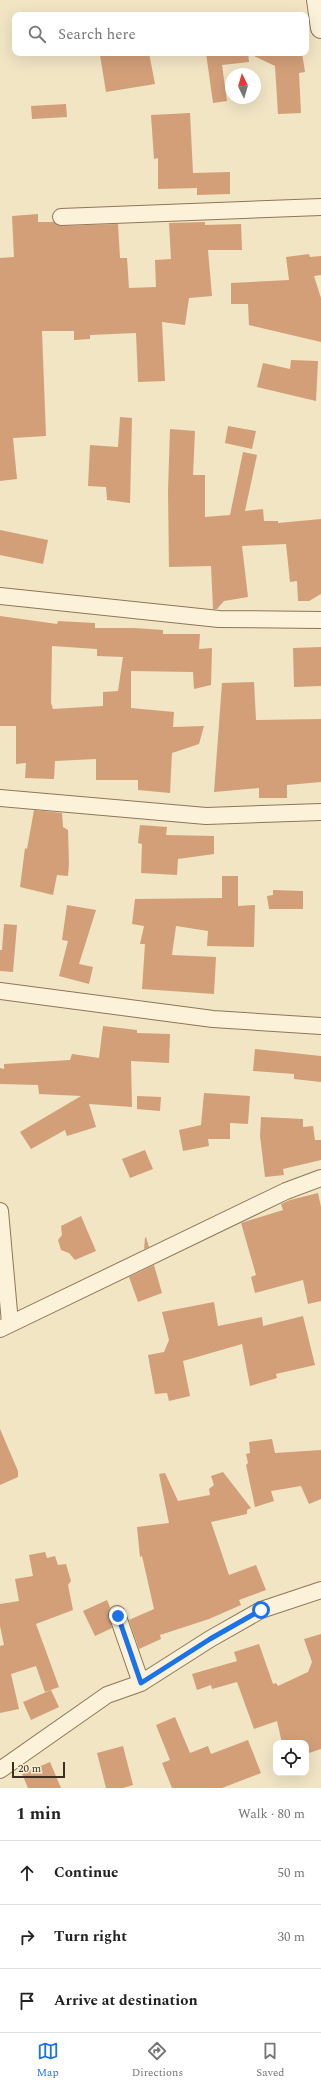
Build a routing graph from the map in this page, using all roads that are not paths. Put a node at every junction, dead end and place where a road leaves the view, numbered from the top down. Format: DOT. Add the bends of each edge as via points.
graph roads {
  1 [pos="317,0"];
  2 [pos="321,28"];
  3 [pos="321,206"];
  4 [pos="61,217"];
  5 [pos="0,596"];
  6 [pos="321,620"];
  7 [pos="0,798"];
  8 [pos="321,812"];
  9 [pos="0,991"];
  10 [pos="321,1026"];
  11 [pos="321,1178"];
  12 [pos="0,1211"];
  13 [pos="5,1326"];
  14 [pos="321,1590"];
  15 [pos="117,1614"];
  16 [pos="141,1683"];
  17 [pos="0,1770"];
  1 -- 2 [label="street"];
  3 -- 4 [label="street"];
  5 -- 6 [label="street" via="219,619"];
  7 -- 8 [label="street" via="206,816"];
  9 -- 10 [label="street" via="213,1019"];
  11 -- 13 [label="street" via="286,1191"];
  12 -- 13 [label="street"];
  14 -- 16 [label="street" via="261,1610"];
  15 -- 16 [label="street"];
  16 -- 17 [label="street" via="107,1695"];
}
